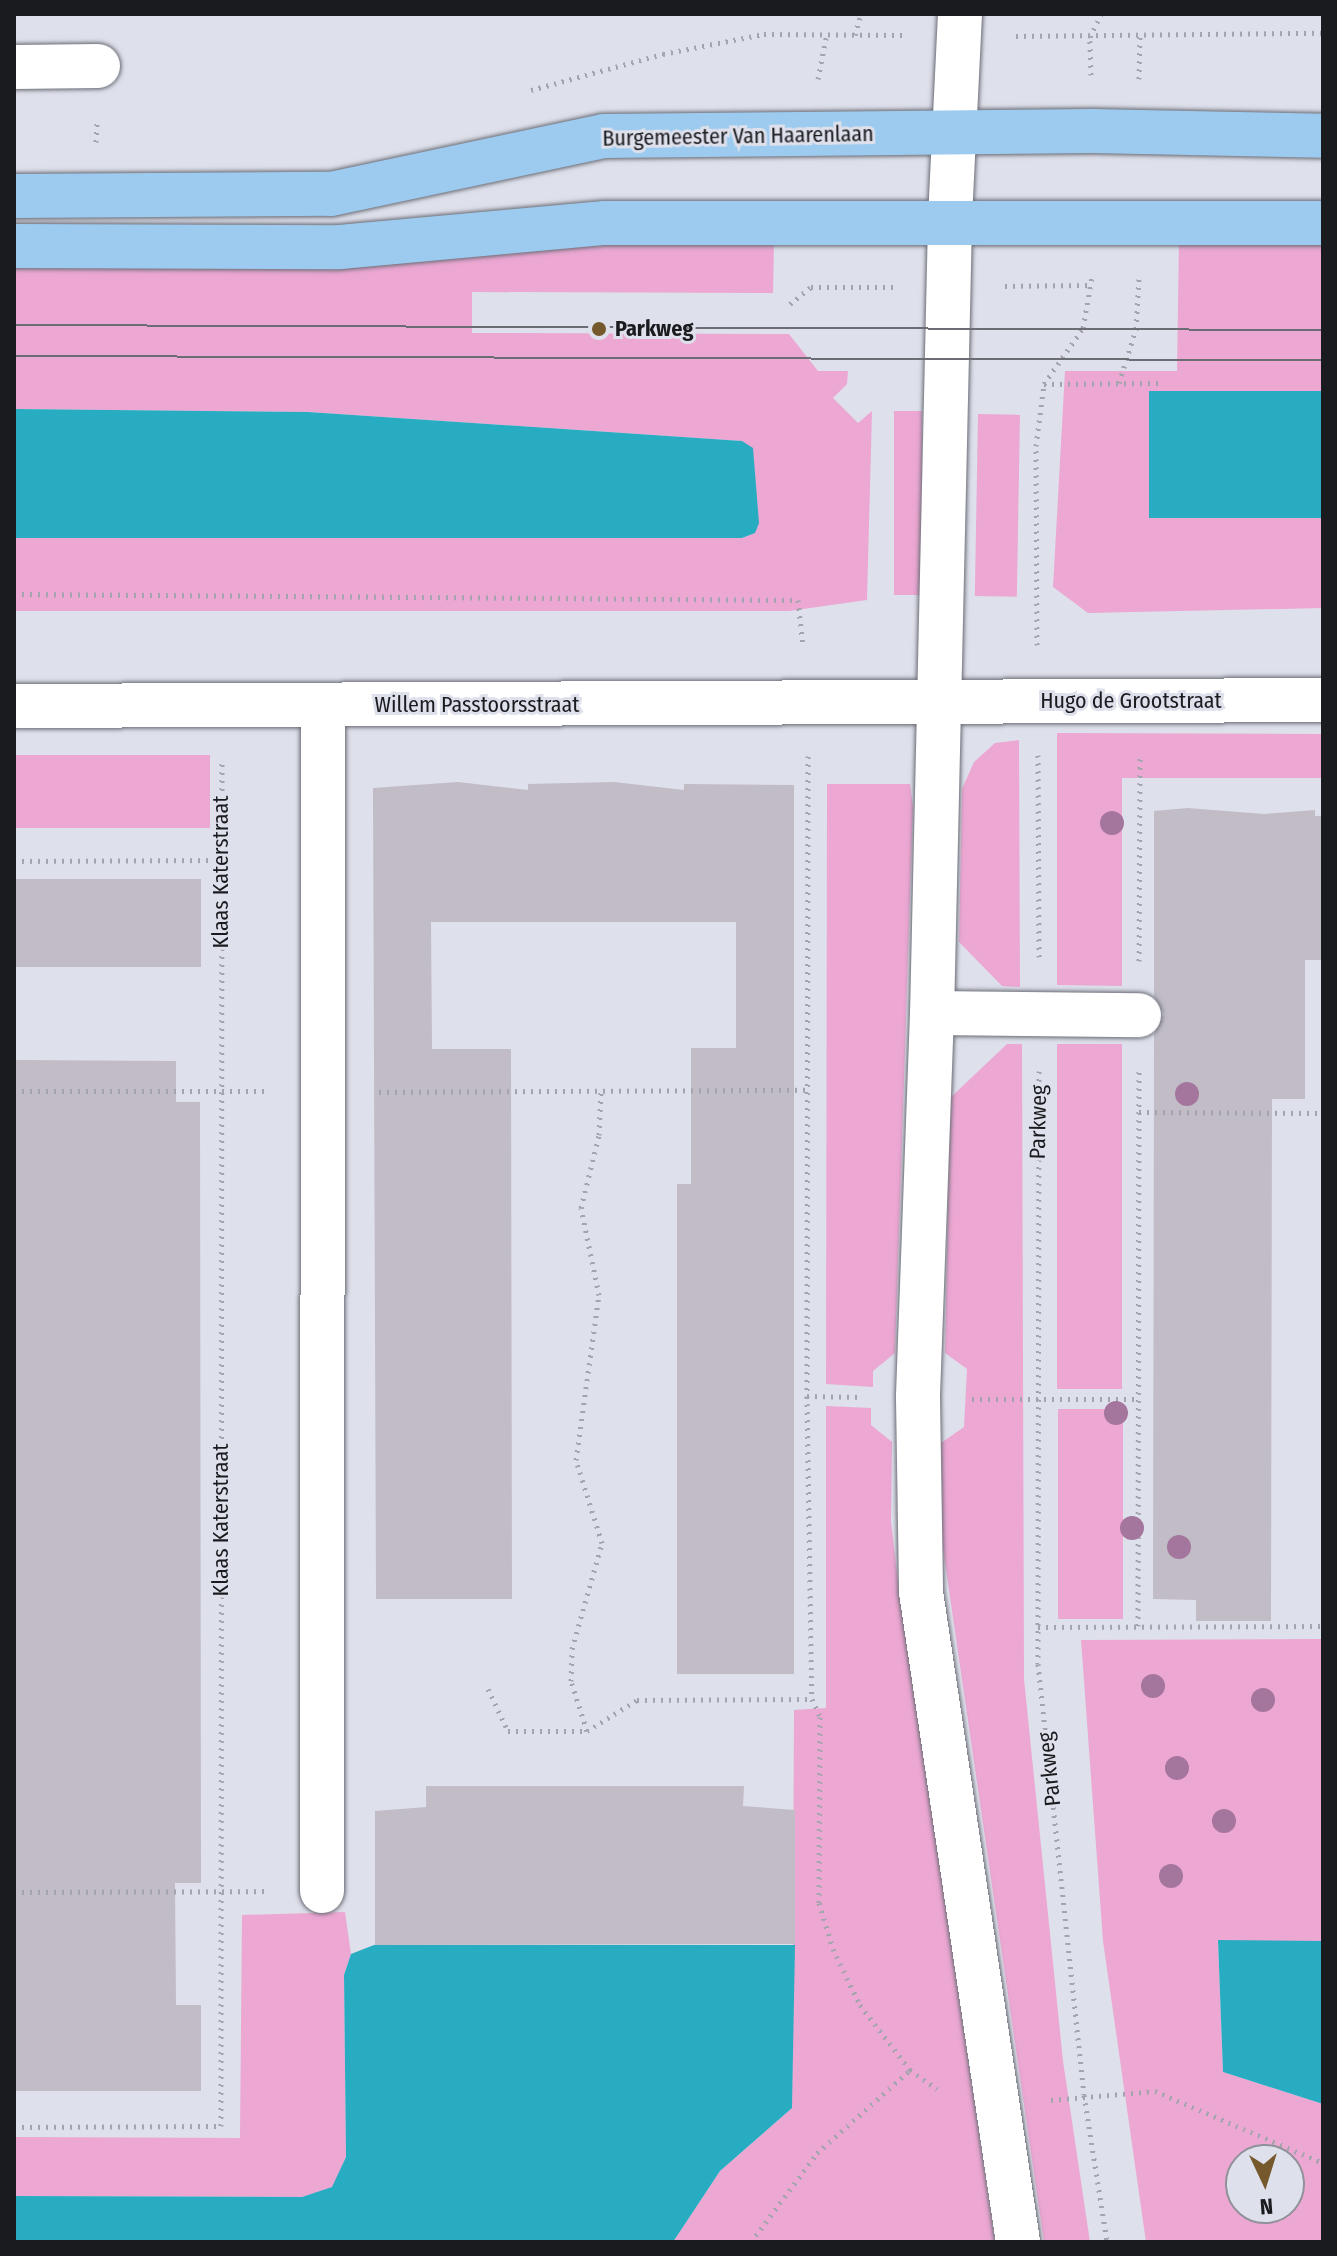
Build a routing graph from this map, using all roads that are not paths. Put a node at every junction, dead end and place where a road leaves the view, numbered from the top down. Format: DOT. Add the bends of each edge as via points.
graph roads {
  1 [pos="960,14"];
  2 [pos="98,66"];
  3 [pos="14,67"];
  4 [pos="957,132"];
  5 [pos="1323,136"];
  6 [pos="14,196"];
  7 [pos="950,222"];
  8 [pos="1323,223"];
  9 [pos="14,246"];
  10 [pos="1323,700"];
  11 [pos="940,704"];
  12 [pos="323,705"];
  13 [pos="14,706"];
  14 [pos="932,1013"];
  15 [pos="1139,1015"];
  16 [pos="322,1891"];
  17 [pos="1018,2242"];
  1 -- 4 [label="street"];
  2 -- 3 [label="street"];
  4 -- 5 [label="main road, Burgemeester Van Haarenlaan"];
  4 -- 6 [label="main road, Burgemeester Van Haarenlaan" via="604,136 331,194"];
  4 -- 7 [label="street"];
  7 -- 8 [label="main road"];
  7 -- 9 [label="main road" via="605,223 340,247"];
  7 -- 11 [label="street"];
  10 -- 11 [label="street, Hugo de Grootstraat"];
  11 -- 12 [label="street, Willem Passtoorsstraat"];
  11 -- 14 [label="street"];
  12 -- 13 [label="street, Willem Passtoorsstraat"];
  12 -- 16 [label="street"];
  14 -- 15 [label="street"];
  14 -- 17 [label="street" via="918,1398 921,1592"];
}
